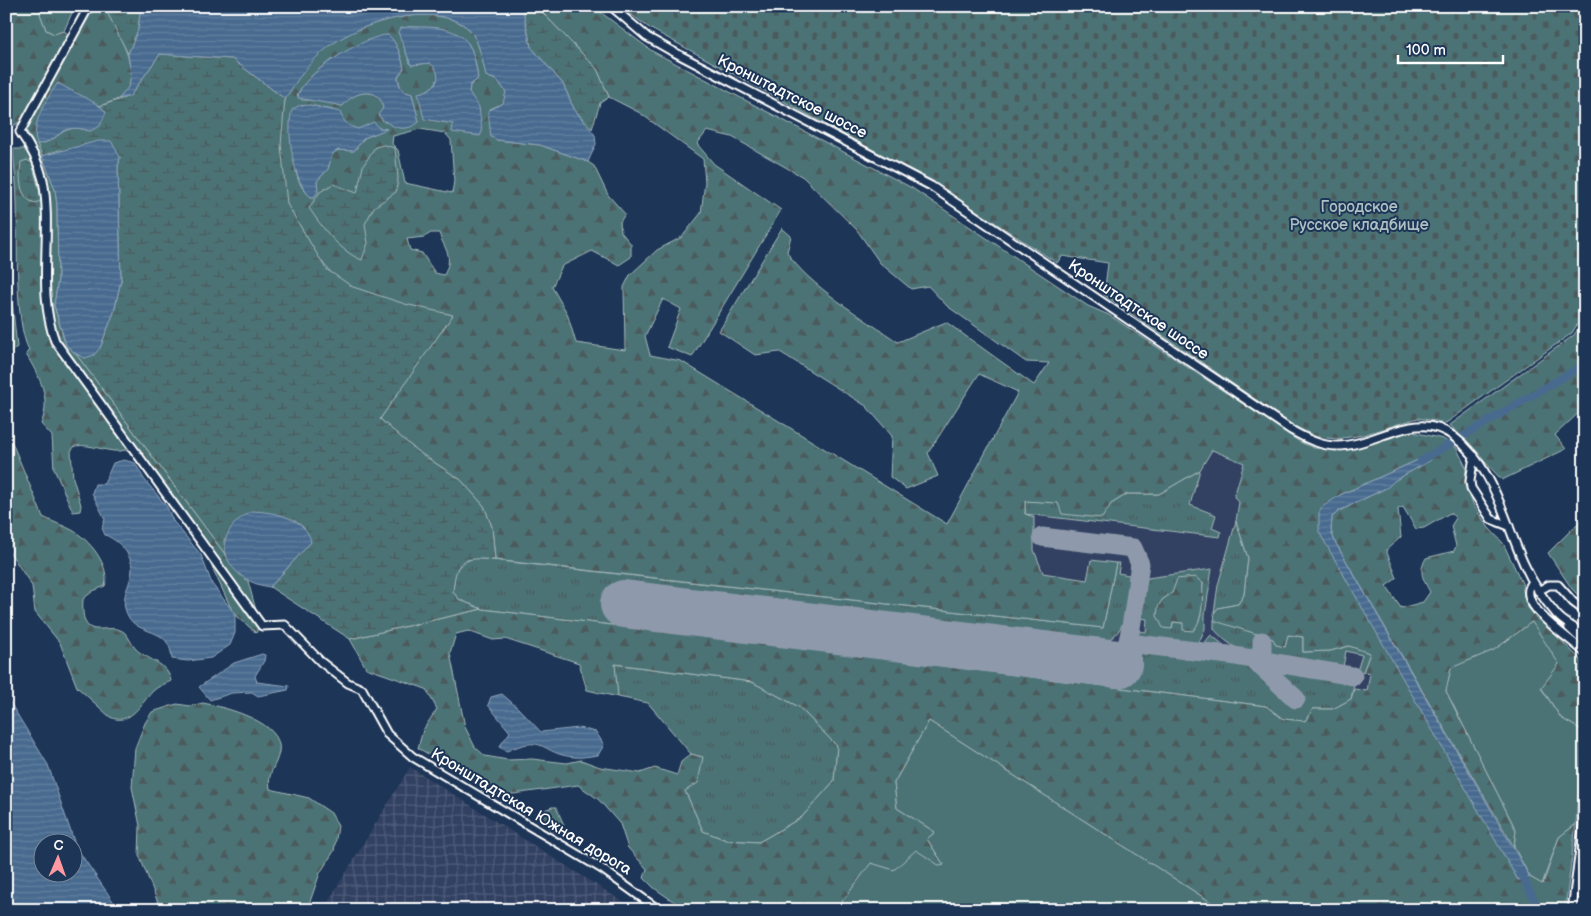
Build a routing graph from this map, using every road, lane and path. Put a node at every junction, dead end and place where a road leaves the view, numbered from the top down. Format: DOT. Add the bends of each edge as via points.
graph roads {
  1 [pos="89,6"];
  2 [pos="611,6"];
  3 [pos="1474,456"];
  4 [pos="1509,526"];
  5 [pos="1533,582"];
  6 [pos="1538,591"];
  7 [pos="1585,611"];
  8 [pos="1558,617"];
  9 [pos="1585,634"];
  10 [pos="1585,643"];
  11 [pos="1585,653"];
  12 [pos="1585,811"];
  13 [pos="659,910"];
  14 [pos="1572,910"];
  1 -- 13 [label="street, Кронштадтская Южная дорога" via="20,132 33,153 42,179 46,207 48,316 55,341 262,626 285,625 321,662 348,683 362,689 387,734 413,757 602,869"];
  2 -- 3 [label="street, Кронштадтское шоссе" via="647,37 670,50 931,186 1291,430 1312,441 1336,446 1351,444 1421,425 1454,436"];
  3 -- 4 [label="street, Кронштадтское шоссе" via="1488,478"];
  3 -- 4 [label="street" via="1472,488 1491,519"];
  4 -- 5 [label="street, Кронштадтское шоссе"];
  5 -- 6 [label="street, Кронштадтское шоссе"];
  5 -- 11 [label="street" via="1528,592 1536,608 1551,626"];
  6 -- 7 [label="street" via="1549,585 1558,585"];
  6 -- 8 [label="street, Кронштадтское шоссе"];
  8 -- 9 [label="street, Кронштадтское шоссе"];
  8 -- 10 [label="street"];
  12 -- 14 [label="street"];
}
